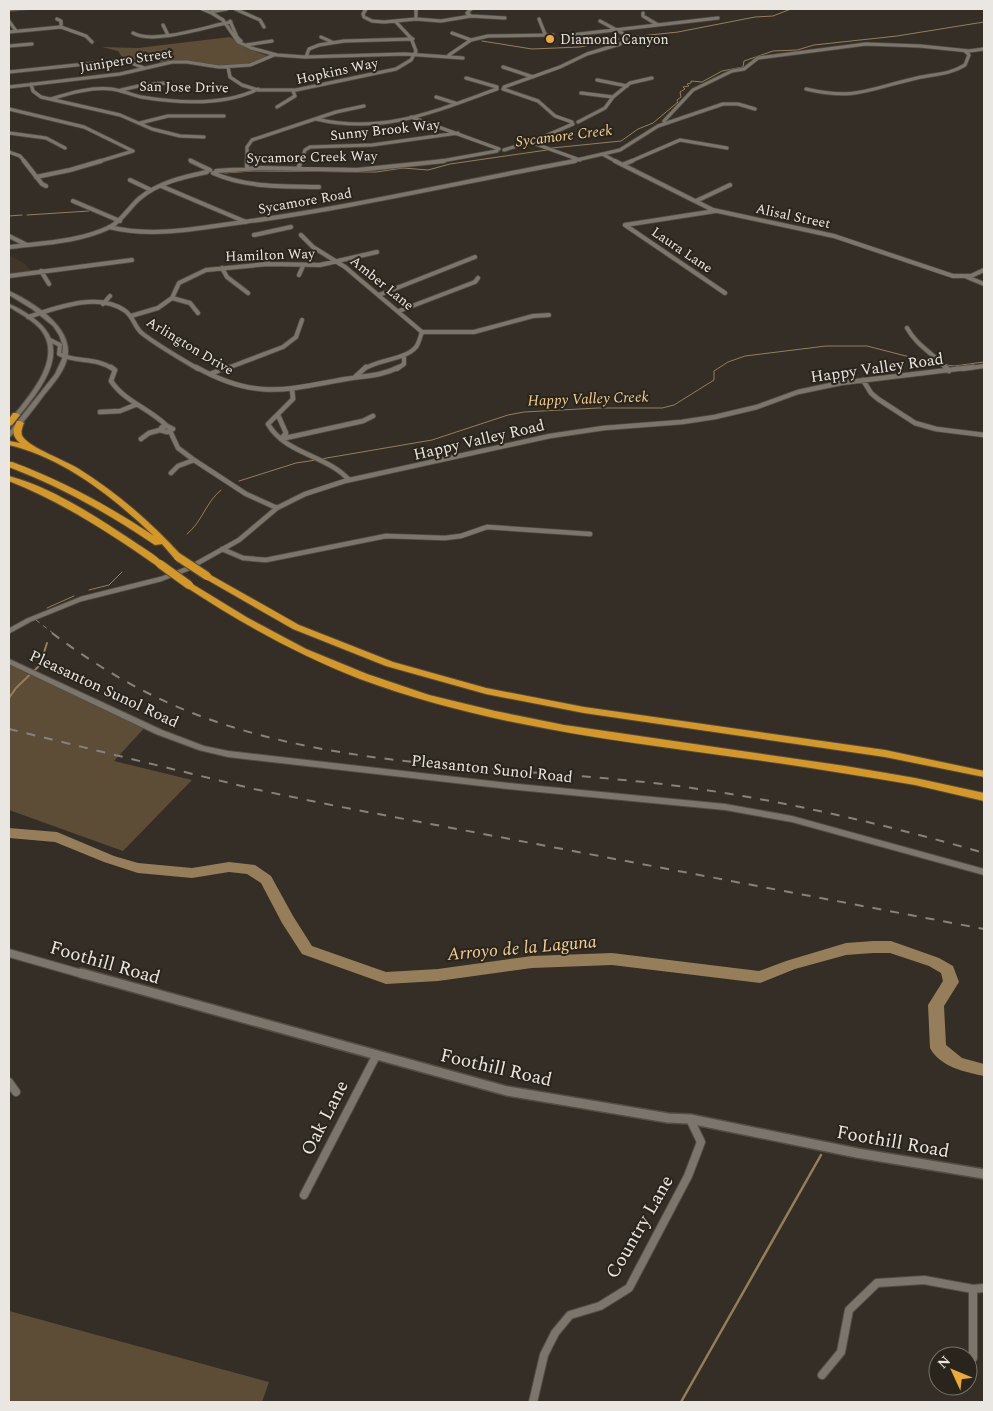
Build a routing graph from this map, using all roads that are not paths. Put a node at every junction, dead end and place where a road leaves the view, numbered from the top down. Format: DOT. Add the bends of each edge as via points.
graph roads {
  1 [pos="9,9"];
  2 [pos="28,9"];
  3 [pos="202,9"];
  4 [pos="227,9"];
  5 [pos="235,9"];
  6 [pos="366,9"];
  7 [pos="416,9"];
  8 [pos="470,9"];
  9 [pos="210,12"];
  10 [pos="643,13"];
  11 [pos="471,16"];
  12 [pos="505,18"];
  13 [pos="718,18"];
  14 [pos="57,19"];
  15 [pos="416,19"];
  16 [pos="539,19"];
  17 [pos="395,21"];
  18 [pos="600,21"];
  19 [pos="9,22"];
  20 [pos="231,22"];
  21 [pos="226,23"];
  22 [pos="163,25"];
  23 [pos="658,25"];
  24 [pos="61,27"];
  25 [pos="264,27"];
  26 [pos="615,29"];
  27 [pos="493,30"];
  28 [pos="16,31"];
  29 [pos="9,32"];
  30 [pos="133,33"];
  31 [pos="452,33"];
  32 [pos="546,34"];
  33 [pos="168,35"];
  34 [pos="499,35"];
  35 [pos="553,35"];
  36 [pos="571,35"];
  37 [pos="363,36"];
  38 [pos="321,38"];
  39 [pos="413,39"];
  40 [pos="471,40"];
  41 [pos="272,41"];
  42 [pos="364,41"];
  43 [pos="92,42"];
  44 [pos="332,42"];
  45 [pos="32,44"];
  46 [pos="9,46"];
  47 [pos="246,46"];
  48 [pos="984,50"];
  49 [pos="965,51"];
  50 [pos="415,53"];
  51 [pos="274,55"];
  52 [pos="449,55"];
  53 [pos="306,57"];
  54 [pos="462,58"];
  55 [pos="228,67"];
  56 [pos="503,67"];
  57 [pos="145,68"];
  58 [pos="9,72"];
  59 [pos="533,77"];
  60 [pos="466,78"];
  61 [pos="652,78"];
  62 [pos="597,80"];
  63 [pos="166,83"];
  64 [pos="31,84"];
  65 [pos="9,86"];
  66 [pos="627,86"];
  67 [pos="497,88"];
  68 [pos="504,88"];
  69 [pos="258,89"];
  70 [pos="806,89"];
  71 [pos="120,90"];
  72 [pos="294,91"];
  73 [pos="581,93"];
  74 [pos="436,97"];
  75 [pos="613,97"];
  76 [pos="51,99"];
  77 [pos="455,103"];
  78 [pos="364,106"];
  79 [pos="277,107"];
  80 [pos="9,109"];
  81 [pos="755,109"];
  82 [pos="224,116"];
  83 [pos="411,117"];
  84 [pos="316,119"];
  85 [pos="140,123"];
  86 [pos="572,123"];
  87 [pos="658,126"];
  88 [pos="458,133"];
  89 [pos="9,134"];
  90 [pos="204,137"];
  91 [pos="530,142"];
  92 [pos="65,148"];
  93 [pos="727,148"];
  94 [pos="498,150"];
  95 [pos="9,152"];
  96 [pos="604,155"];
  97 [pos="190,160"];
  98 [pos="580,160"];
  99 [pos="624,164"];
  100 [pos="247,169"];
  101 [pos="298,170"];
  102 [pos="212,172"];
  103 [pos="36,177"];
  104 [pos="130,180"];
  105 [pos="730,185"];
  106 [pos="46,186"];
  107 [pos="160,186"];
  108 [pos="319,187"];
  109 [pos="151,190"];
  110 [pos="73,201"];
  111 [pos="696,202"];
  112 [pos="717,211"];
  113 [pos="278,218"];
  114 [pos="120,221"];
  115 [pos="246,222"];
  116 [pos="109,227"];
  117 [pos="254,235"];
  118 [pos="301,235"];
  119 [pos="9,236"];
  120 [pos="27,245"];
  121 [pos="9,248"];
  122 [pos="377,252"];
  123 [pos="266,257"];
  124 [pos="475,257"];
  125 [pos="132,260"];
  126 [pos="337,261"];
  127 [pos="268,264"];
  128 [pos="303,266"];
  129 [pos="222,268"];
  130 [pos="984,270"];
  131 [pos="41,271"];
  132 [pos="299,275"];
  133 [pos="9,276"];
  134 [pos="965,277"];
  135 [pos="478,278"];
  136 [pos="49,284"];
  137 [pos="984,284"];
  138 [pos="9,293"];
  139 [pos="248,293"];
  140 [pos="725,293"];
  141 [pos="379,295"];
  142 [pos="110,296"];
  143 [pos="172,298"];
  144 [pos="103,304"];
  145 [pos="9,305"];
  146 [pos="399,311"];
  147 [pos="41,313"];
  148 [pos="198,313"];
  149 [pos="549,315"];
  150 [pos="132,316"];
  151 [pos="28,317"];
  152 [pos="302,320"];
  153 [pos="907,328"];
  154 [pos="422,332"];
  155 [pos="50,340"];
  156 [pos="404,356"];
  157 [pos="65,358"];
  158 [pos="984,366"];
  159 [pos="949,370"];
  160 [pos="210,374"];
  161 [pos="356,377"];
  162 [pos="863,380"];
  163 [pos="292,389"];
  164 [pos="135,405"];
  165 [pos="100,412"];
  166 [pos="16,415"];
  167 [pos="278,415"];
  168 [pos="374,416"];
  169 [pos="20,423"];
  170 [pos="9,424"];
  171 [pos="167,426"];
  172 [pos="160,430"];
  173 [pos="170,431"];
  174 [pos="9,435"];
  175 [pos="984,435"];
  176 [pos="281,438"];
  177 [pos="141,440"];
  178 [pos="9,443"];
  179 [pos="194,460"];
  180 [pos="58,462"];
  181 [pos="9,464"];
  182 [pos="171,473"];
  183 [pos="9,478"];
  184 [pos="350,480"];
  185 [pos="9,485"];
  186 [pos="277,508"];
  187 [pos="101,523"];
  188 [pos="590,534"];
  189 [pos="222,549"];
  190 [pos="178,557"];
  191 [pos="9,631"];
  192 [pos="9,660"];
  193 [pos="984,774"];
  194 [pos="984,797"];
  195 [pos="984,872"];
  196 [pos="9,953"];
  197 [pos="376,1056"];
  198 [pos="9,1082"];
  199 [pos="16,1092"];
  200 [pos="690,1119"];
  201 [pos="984,1174"];
  202 [pos="304,1195"];
  203 [pos="984,1288"];
  204 [pos="973,1289"];
  205 [pos="973,1346"];
  206 [pos="822,1375"];
  207 [pos="534,1402"];
  1 -- 2 [label="main road"];
  3 -- 9 [label="street"];
  4 -- 9 [label="street"];
  5 -- 25 [label="street" via="260,20"];
  6 -- 17 [label="street" via="363,14 367,20"];
  7 -- 15 [label="street"];
  8 -- 11 [label="street" via="467,13"];
  9 -- 20 [label="street"];
  9 -- 21 [label="street"];
  10 -- 23 [label="street"];
  11 -- 12 [label="street"];
  11 -- 15 [label="street" via="441,21"];
  13 -- 23 [label="street"];
  14 -- 24 [label="street"];
  15 -- 17 [label="street"];
  16 -- 32 [label="street"];
  17 -- 39 [label="street"];
  18 -- 26 [label="street"];
  19 -- 28 [label="street"];
  20 -- 21 [label="street"];
  20 -- 47 [label="street" via="237,37"];
  21 -- 33 [label="street"];
  21 -- 47 [label="street" via="234,39"];
  22 -- 33 [label="street"];
  23 -- 26 [label="street"];
  24 -- 28 [label="street"];
  24 -- 43 [label="street"];
  26 -- 36 [label="street"];
  26 -- 59 [label="street" via="627,36 624,42"];
  27 -- 34 [label="street"];
  28 -- 29 [label="street"];
  30 -- 33 [label="street" via="144,37"];
  31 -- 40 [label="street"];
  32 -- 34 [label="street"];
  32 -- 35 [label="street"];
  34 -- 40 [label="street"];
  37 -- 42 [label="street"];
  38 -- 44 [label="street"];
  39 -- 42 [label="street"];
  39 -- 50 [label="street"];
  40 -- 52 [label="street"];
  41 -- 47 [label="street"];
  42 -- 44 [label="street"];
  44 -- 53 [label="street" via="309,48"];
  45 -- 46 [label="street"];
  47 -- 51 [label="street"];
  48 -- 49 [label="street"];
  49 -- 70 [label="street" via="969,55 965,65 941,76 919,77 885,88 842,96"];
  49 -- 87 [label="street" via="866,44 758,58 744,69 732,71 693,90"];
  50 -- 52 [label="street"];
  50 -- 53 [label="street"];
  50 -- 72 [label="street, Hopkins Way" via="411,61 393,69"];
  51 -- 53 [label="street"];
  51 -- 55 [label="street, Junipero Street" via="250,65"];
  52 -- 54 [label="street"];
  55 -- 57 [label="street, Junipero Street" via="180,62"];
  55 -- 69 [label="street, Hopkins Way" via="233,80"];
  56 -- 59 [label="street"];
  57 -- 58 [label="street" via="124,60"];
  57 -- 64 [label="street, Junipero Street"];
  59 -- 68 [label="street"];
  60 -- 67 [label="street"];
  61 -- 66 [label="street"];
  62 -- 66 [label="street"];
  63 -- 71 [label="street"];
  64 -- 65 [label="street, Junipero Street"];
  64 -- 76 [label="street" via="33,91"];
  66 -- 75 [label="street"];
  67 -- 68 [label="street"];
  67 -- 77 [label="street"];
  68 -- 86 [label="street" via="538,101 555,116"];
  69 -- 71 [label="street, San Jose Drive" via="223,99 150,98"];
  69 -- 72 [label="street, Hopkins Way"];
  71 -- 76 [label="street, San Jose Drive" via="98,90"];
  72 -- 79 [label="street" via="294,96"];
  73 -- 75 [label="street"];
  74 -- 77 [label="street"];
  75 -- 86 [label="street" via="605,108"];
  76 -- 85 [label="street" via="120,115"];
  77 -- 83 [label="street"];
  78 -- 84 [label="street"];
  80 -- 103 [label="street" via="101,133 133,151"];
  81 -- 87 [label="street" via="723,104"];
  82 -- 85 [label="street" via="168,116"];
  83 -- 84 [label="street" via="363,126"];
  83 -- 88 [label="street"];
  84 -- 100 [label="street" via="252,140 247,146"];
  85 -- 90 [label="street" via="180,136"];
  86 -- 91 [label="street"];
  87 -- 96 [label="street, Sycamore Road" via="620,150"];
  88 -- 94 [label="street"];
  88 -- 101 [label="street, Sunny Brook Way" via="372,146 310,148 305,150"];
  89 -- 92 [label="street" via="20,133 50,140"];
  91 -- 94 [label="street, Sycamore Creek Way"];
  91 -- 98 [label="street"];
  93 -- 99 [label="street" via="680,140"];
  94 -- 101 [label="street, Sycamore Creek Way" via="375,168"];
  95 -- 103 [label="street" via="20,156"];
  96 -- 98 [label="street, Sycamore Road"];
  96 -- 99 [label="street, Alisal Street"];
  97 -- 102 [label="street"];
  98 -- 113 [label="street, Sycamore Road"];
  99 -- 111 [label="street, Alisal Street"];
  100 -- 101 [label="street, Sycamore Creek Way"];
  100 -- 102 [label="street, Sycamore Creek Way"];
  102 -- 107 [label="street, Sycamore Creek Way"];
  102 -- 108 [label="street" via="223,179 243,184"];
  103 -- 106 [label="street"];
  104 -- 109 [label="street"];
  105 -- 111 [label="street"];
  107 -- 109 [label="street, Sycamore Creek Way"];
  107 -- 115 [label="street"];
  109 -- 114 [label="street, Sycamore Creek Way"];
  110 -- 114 [label="street"];
  111 -- 112 [label="street, Alisal Street"];
  112 -- 134 [label="street, Alisal Street" via="834,236 943,273"];
  112 -- 140 [label="street, Laura Lane" via="625,225"];
  113 -- 115 [label="street, Sycamore Road"];
  113 -- 117 [label="street" via="291,227"];
  114 -- 116 [label="street, Sycamore Creek Way"];
  115 -- 116 [label="street, Sycamore Road" via="139,232"];
  116 -- 120 [label="street, Sycamore Road" via="86,235"];
  118 -- 126 [label="street, Amber Lane" via="313,247"];
  119 -- 120 [label="street"];
  120 -- 121 [label="street, Sycamore Road"];
  122 -- 126 [label="street, Hamilton Way"];
  123 -- 127 [label="street"];
  124 -- 141 [label="street"];
  125 -- 131 [label="street"];
  126 -- 128 [label="street, Hamilton Way"];
  126 -- 141 [label="street, Amber Lane"];
  127 -- 128 [label="street, Hamilton Way"];
  127 -- 129 [label="street, Hamilton Way"];
  128 -- 132 [label="street"];
  129 -- 139 [label="street" via="227,277"];
  129 -- 143 [label="street, Hamilton Way" via="187,278 176,288"];
  130 -- 134 [label="street"];
  131 -- 133 [label="street"];
  131 -- 136 [label="street"];
  134 -- 137 [label="street, Alisal Street"];
  135 -- 146 [label="street" via="475,282"];
  138 -- 147 [label="main road"];
  141 -- 146 [label="street, Amber Lane"];
  142 -- 144 [label="street"];
  143 -- 148 [label="street" via="190,302"];
  143 -- 150 [label="street, Hamilton Way" via="158,308"];
  144 -- 147 [label="street, Arlington Drive" via="78,304"];
  144 -- 150 [label="street, Arlington Drive" via="118,307"];
  145 -- 151 [label="main road"];
  146 -- 154 [label="street, Amber Lane"];
  147 -- 151 [label="street, Arlington Drive"];
  147 -- 157 [label="main road" via="62,335 67,345"];
  149 -- 154 [label="street" via="474,332"];
  150 -- 160 [label="street, Arlington Drive" via="142,334"];
  151 -- 155 [label="main road"];
  152 -- 160 [label="street" via="296,337 283,347"];
  153 -- 159 [label="street" via="914,341"];
  154 -- 156 [label="street, Amber Lane" via="416,347"];
  155 -- 157 [label="street" via="60,345 59,354"];
  155 -- 166 [label="main road" via="49,367"];
  156 -- 161 [label="street, Amber Lane" via="373,362"];
  156 -- 161 [label="street, Amber Lane" via="404,364 393,372"];
  157 -- 164 [label="street" via="106,362 114,370 111,381 117,392"];
  157 -- 169 [label="main road" via="58,374"];
  158 -- 159 [label="street, Happy Valley Road"];
  159 -- 162 [label="street, Happy Valley Road"];
  160 -- 163 [label="street, Arlington Drive" via="226,383 254,390"];
  161 -- 163 [label="street, Amber Lane"];
  162 -- 175 [label="street" via="878,399 915,423"];
  162 -- 184 [label="street, Happy Valley Road" via="798,392 716,418 550,436"];
  163 -- 167 [label="street" via="293,399"];
  164 -- 165 [label="street" via="120,411"];
  164 -- 171 [label="street"];
  166 -- 170 [label="highway"];
  167 -- 176 [label="street" via="286,433"];
  167 -- 176 [label="street" via="268,424 271,433"];
  168 -- 176 [label="street"];
  169 -- 174 [label="main road"];
  169 -- 180 [label="highway" via="17,432 20,441"];
  171 -- 172 [label="street"];
  171 -- 173 [label="street" via="173,428"];
  172 -- 173 [label="street"];
  172 -- 177 [label="street"];
  173 -- 179 [label="street" via="178,448"];
  176 -- 184 [label="street" via="341,471"];
  178 -- 180 [label="highway" via="29,448"];
  179 -- 182 [label="street" via="178,466"];
  179 -- 186 [label="street" via="246,494"];
  180 -- 190 [label="highway" via="107,492"];
  181 -- 190 [label="highway" via="98,503"];
  183 -- 187 [label="highway" via="58,499"];
  184 -- 186 [label="street, Happy Valley Road" via="305,494"];
  185 -- 187 [label="highway"];
  186 -- 189 [label="street, Happy Valley Road" via="251,531"];
  187 -- 194 [label="highway, bridge" via="243,620 308,654 383,684 465,708 563,729 862,772"];
  188 -- 189 [label="street" via="488,527 445,538 386,536 255,561"];
  189 -- 191 [label="street, Happy Valley Road" via="187,569 161,579 81,599"];
  190 -- 193 [label="highway, bridge" via="261,610 325,641 398,668 472,689 570,708 866,750"];
  192 -- 195 [label="main road, Pleasanton Sunol Road" via="166,735 228,754 725,807 801,822"];
  196 -- 197 [label="street, Foothill Road"];
  197 -- 200 [label="street, Foothill Road" via="507,1091"];
  197 -- 202 [label="street, Oak Lane"];
  198 -- 199 [label="street"];
  200 -- 201 [label="street, Foothill Road" via="831,1148"];
  200 -- 207 [label="street, Country Lane" via="701,1142 688,1176 628,1288 600,1306 570,1315 555,1333 544,1355"];
  203 -- 204 [label="street"];
  204 -- 205 [label="street"];
  204 -- 206 [label="street" via="924,1280 877,1283 850,1310 841,1352"];
}
